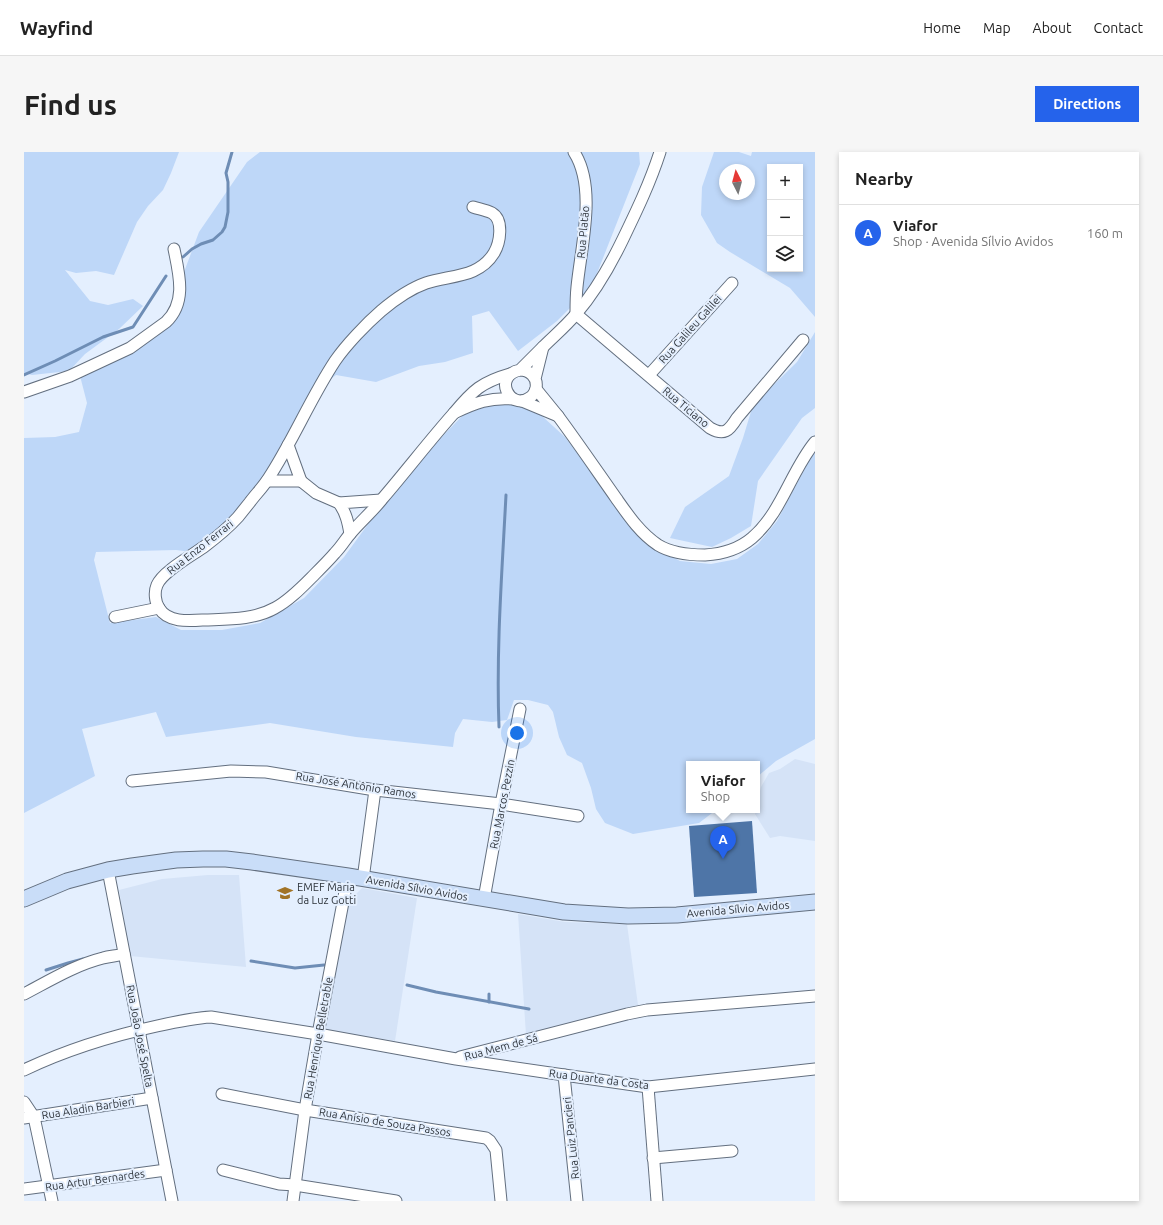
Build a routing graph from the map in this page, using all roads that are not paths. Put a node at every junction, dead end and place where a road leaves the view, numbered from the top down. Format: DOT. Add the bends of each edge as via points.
graph roads {
  1 [pos="574,152"];
  2 [pos="659,153"];
  3 [pos="473,207"];
  4 [pos="174,249"];
  5 [pos="732,283"];
  6 [pos="576,314"];
  7 [pos="803,340"];
  8 [pos="543,347"];
  9 [pos="515,372"];
  10 [pos="649,376"];
  11 [pos="536,384"];
  12 [pos="24,392"];
  13 [pos="518,400"];
  14 [pos="454,413"];
  15 [pos="558,416"];
  16 [pos="815,442"];
  17 [pos="288,445"];
  18 [pos="267,481"];
  19 [pos="301,481"];
  20 [pos="382,500"];
  21 [pos="339,503"];
  22 [pos="350,534"];
  23 [pos="159,608"];
  24 [pos="115,618"];
  25 [pos="520,709"];
  26 [pos="132,781"];
  27 [pos="375,790"];
  28 [pos="501,804"];
  29 [pos="578,816"];
  30 [pos="108,870"];
  31 [pos="356,877"];
  32 [pos="24,899"];
  33 [pos="484,899"];
  34 [pos="815,902"];
  35 [pos="124,954"];
  36 [pos="24,994"];
  37 [pos="815,996"];
  38 [pos="139,1030"];
  39 [pos="318,1034"];
  40 [pos="456,1059"];
  41 [pos="815,1069"];
  42 [pos="24,1070"];
  43 [pos="564,1075"];
  44 [pos="648,1087"];
  45 [pos="222,1094"];
  46 [pos="152,1098"];
  47 [pos="24,1102"];
  48 [pos="305,1110"];
  49 [pos="29,1118"];
  50 [pos="732,1151"];
  51 [pos="653,1158"];
  52 [pos="166,1170"];
  53 [pos="223,1170"];
  54 [pos="295,1185"];
  55 [pos="50,1187"];
  56 [pos="24,1189"];
  57 [pos="52,1201"];
  58 [pos="172,1201"];
  59 [pos="293,1201"];
  60 [pos="396,1201"];
  61 [pos="501,1201"];
  62 [pos="577,1201"];
  63 [pos="657,1201"];
  1 -- 6 [label="street, Rua Platão" via="583,171 587,194"];
  2 -- 6 [label="street" via="649,184 616,252 599,283"];
  3 -- 17 [label="street, Rua Enzo Ferrari" via="493,214 497,219 500,233 493,255 479,269 412,289 380,312 336,359"];
  4 -- 12 [label="street" via="180,291 171,318 130,348 70,376"];
  5 -- 10 [label="street, Rua Galileu Galilei"];
  6 -- 8 [label="street"];
  6 -- 10 [label="street, Rua Ticiano"];
  7 -- 10 [label="street, Rua Ticiano" via="732,426 723,432 710,428"];
  8 -- 9 [label="street"];
  8 -- 11 [label="street"];
  9 -- 11 [label="street" via="529,372"];
  9 -- 13 [label="street" via="505,382 505,387 509,396"];
  9 -- 14 [label="street" via="483,384 466,398"];
  11 -- 13 [label="street" via="531,397"];
  11 -- 15 [label="street"];
  13 -- 14 [label="street" via="487,400"];
  13 -- 15 [label="street"];
  14 -- 20 [label="street"];
  15 -- 16 [label="street" via="638,528 658,545 670,550 701,555 733,550 752,538 773,514"];
  17 -- 18 [label="street, Rua Enzo Ferrari"];
  17 -- 19 [label="street"];
  18 -- 19 [label="street"];
  18 -- 23 [label="street, Rua Enzo Ferrari" via="223,532 162,578 155,591"];
  19 -- 21 [label="street" via="316,493"];
  20 -- 21 [label="street"];
  20 -- 22 [label="street"];
  21 -- 22 [label="street" via="348,521"];
  22 -- 23 [label="street" via="334,555 288,600 259,615 186,621 172,618"];
  23 -- 24 [label="street"];
  25 -- 28 [label="street, Rua Marcos Pezzin"];
  26 -- 27 [label="street, Rua José Antônio Ramos" via="247,771"];
  27 -- 28 [label="street, Rua José Antônio Ramos"];
  27 -- 31 [label="street, Rua Henrique Belletrable"];
  28 -- 29 [label="street, Rua José Antônio Ramos"];
  28 -- 33 [label="street, Rua Marcos Pezzin"];
  30 -- 31 [label="main road, Avenida Sílvio Avidos" via="176,860 226,859"];
  30 -- 32 [label="main road, Avenida Sílvio Avidos" via="67,881"];
  30 -- 35 [label="street, Rua João José Spelta"];
  31 -- 33 [label="main road, Avenida Sílvio Avidos"];
  31 -- 39 [label="street, Rua Henrique Belletrable"];
  33 -- 34 [label="main road, Avenida Sílvio Avidos" via="564,912 628,916 677,915"];
  35 -- 36 [label="street" via="103,958 71,970"];
  35 -- 38 [label="street, Rua João José Spelta"];
  37 -- 40 [label="street, Rua Mem de Sá" via="647,1010"];
  38 -- 39 [label="street, Rua Mem de Sá" via="194,1018 211,1017"];
  38 -- 42 [label="street, Rua Mem de Sá" via="66,1052"];
  38 -- 46 [label="street, Rua João José Spelta"];
  39 -- 40 [label="street, Rua Mem de Sá"];
  39 -- 48 [label="street, Rua Henrique Belletrable"];
  40 -- 43 [label="street, Rua Duarte da Costa"];
  41 -- 44 [label="street, Rua Duarte da Costa"];
  43 -- 44 [label="street, Rua Duarte da Costa"];
  43 -- 62 [label="street, Rua Luiz Pancieri"];
  44 -- 51 [label="street"];
  45 -- 48 [label="street, Rua Anísio de Souza Passos"];
  46 -- 49 [label="street, Rua Aladin Barbieri"];
  46 -- 52 [label="street, Rua João José Spelta"];
  47 -- 49 [label="street"];
  48 -- 54 [label="street, Rua Henrique Belletrable"];
  48 -- 61 [label="street, Rua Anísio de Souza Passos" via="486,1138 496,1150"];
  49 -- 55 [label="street"];
  50 -- 51 [label="street"];
  51 -- 63 [label="street"];
  52 -- 55 [label="street, Rua Artur Bernardes"];
  52 -- 58 [label="street, Rua João José Spelta"];
  53 -- 54 [label="street" via="279,1184"];
  54 -- 59 [label="street, Rua Henrique Belletrable"];
  54 -- 60 [label="street"];
  55 -- 56 [label="street, Rua Artur Bernardes"];
  55 -- 57 [label="street"];
}
